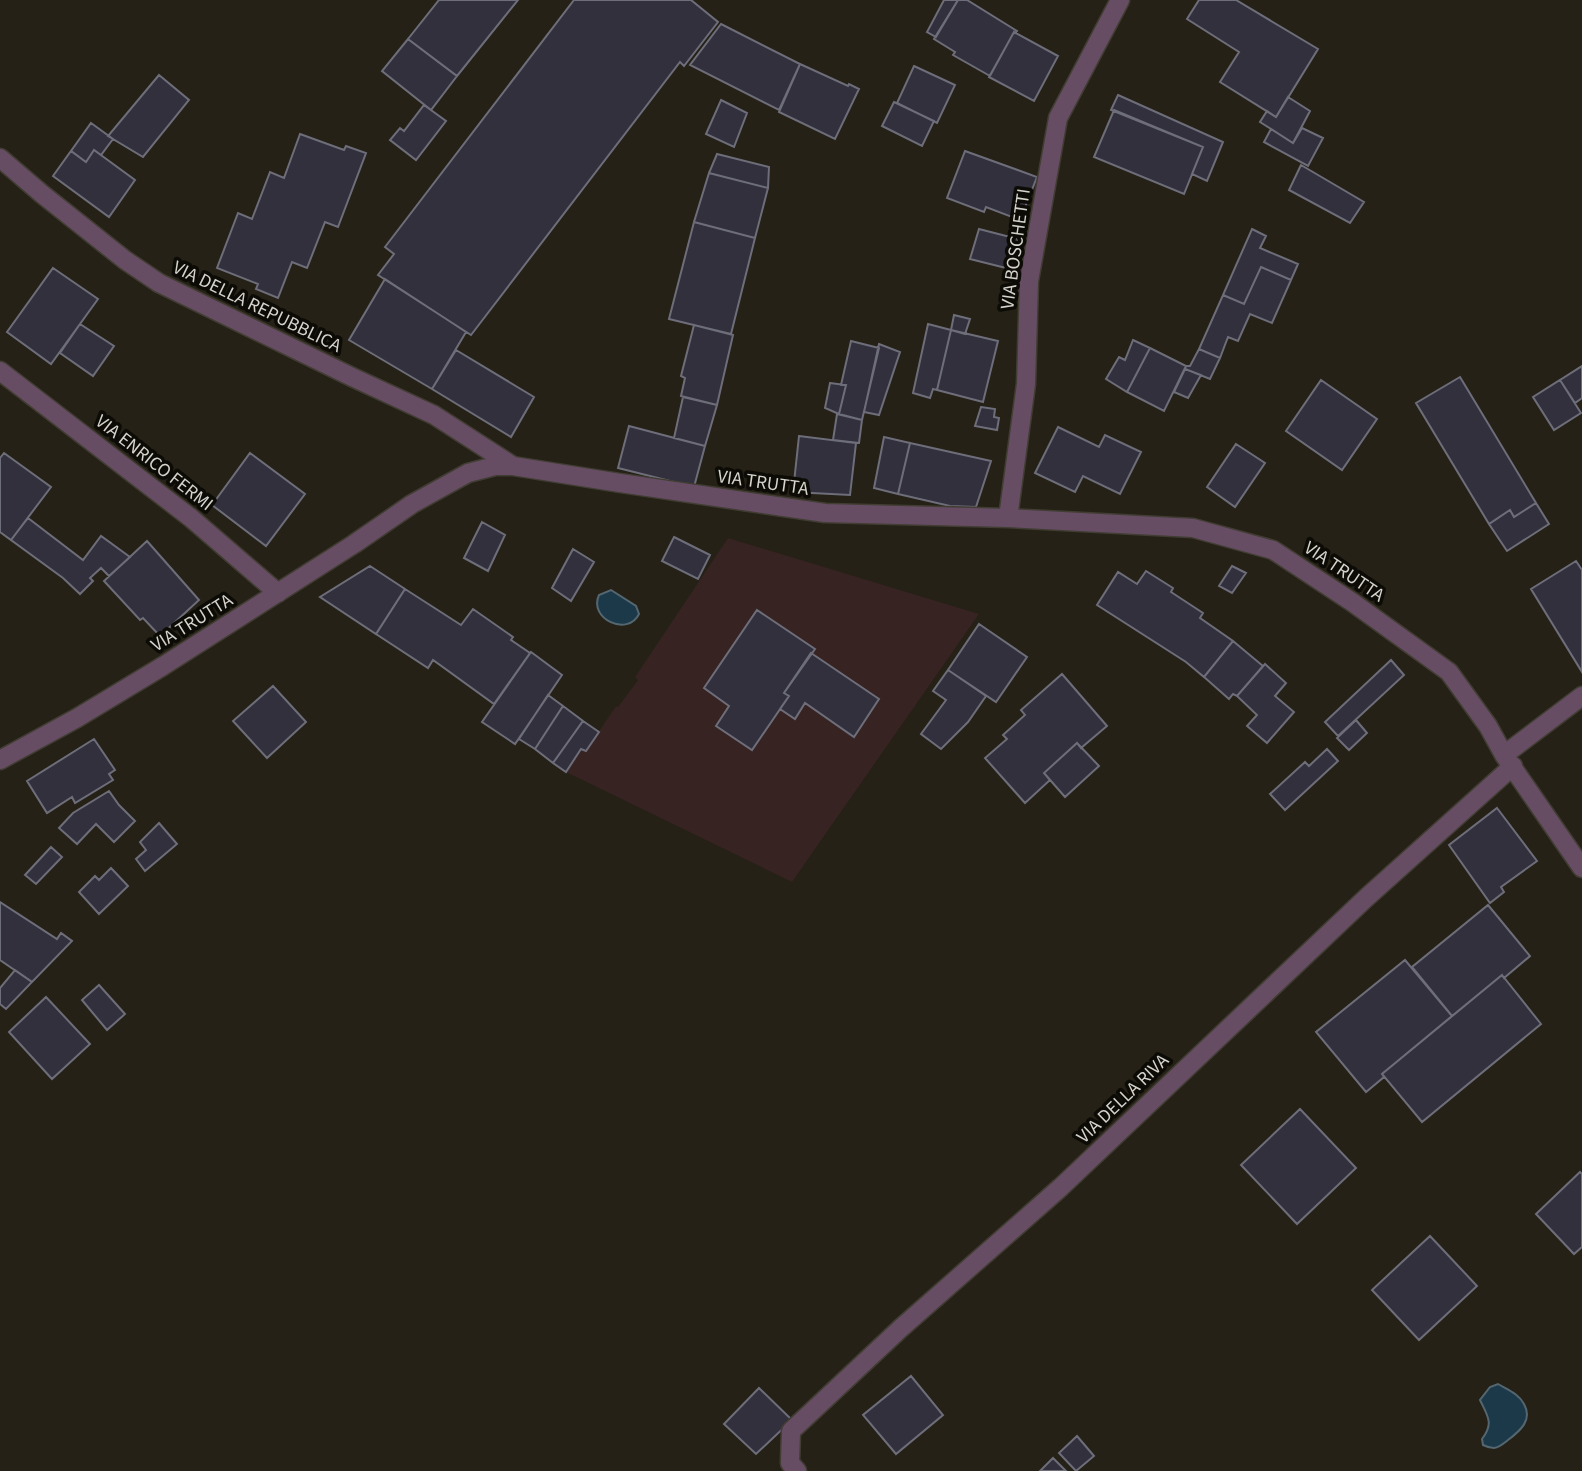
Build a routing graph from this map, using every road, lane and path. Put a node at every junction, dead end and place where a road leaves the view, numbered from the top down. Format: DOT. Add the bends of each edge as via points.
graph roads {
  1 [pos="1119,0"];
  2 [pos="0,159"];
  3 [pos="0,371"];
  4 [pos="513,466"];
  5 [pos="1008,518"];
  6 [pos="278,593"];
  7 [pos="1582,696"];
  8 [pos="0,760"];
  9 [pos="1508,760"];
  10 [pos="1582,868"];
  11 [pos="797,1471"];
  1 -- 5 [label="street, VIA BOSCHETTI" via="1058,118 1029,281 1026,384"];
  2 -- 4 [label="street, VIA DELLA REPUBBLICA" via="159,283 435,415"];
  3 -- 6 [label="street, VIA ENRICO FERMI" via="191,518"];
  4 -- 5 [label="street, VIA TRUTTA" via="825,513"];
  4 -- 6 [label="street, VIA TRUTTA" via="495,466 450,482"];
  5 -- 9 [label="street, VIA TRUTTA" via="1194,528 1273,550 1449,672"];
  6 -- 8 [label="street, VIA TRUTTA" via="99,705"];
  7 -- 9 [label="street, VIA DELLA RIVA"];
  9 -- 10 [label="street, VIA TRUTTA"];
  9 -- 11 [label="street, VIA DELLA RIVA" via="1061,1187 791,1432 790,1463"];
}
